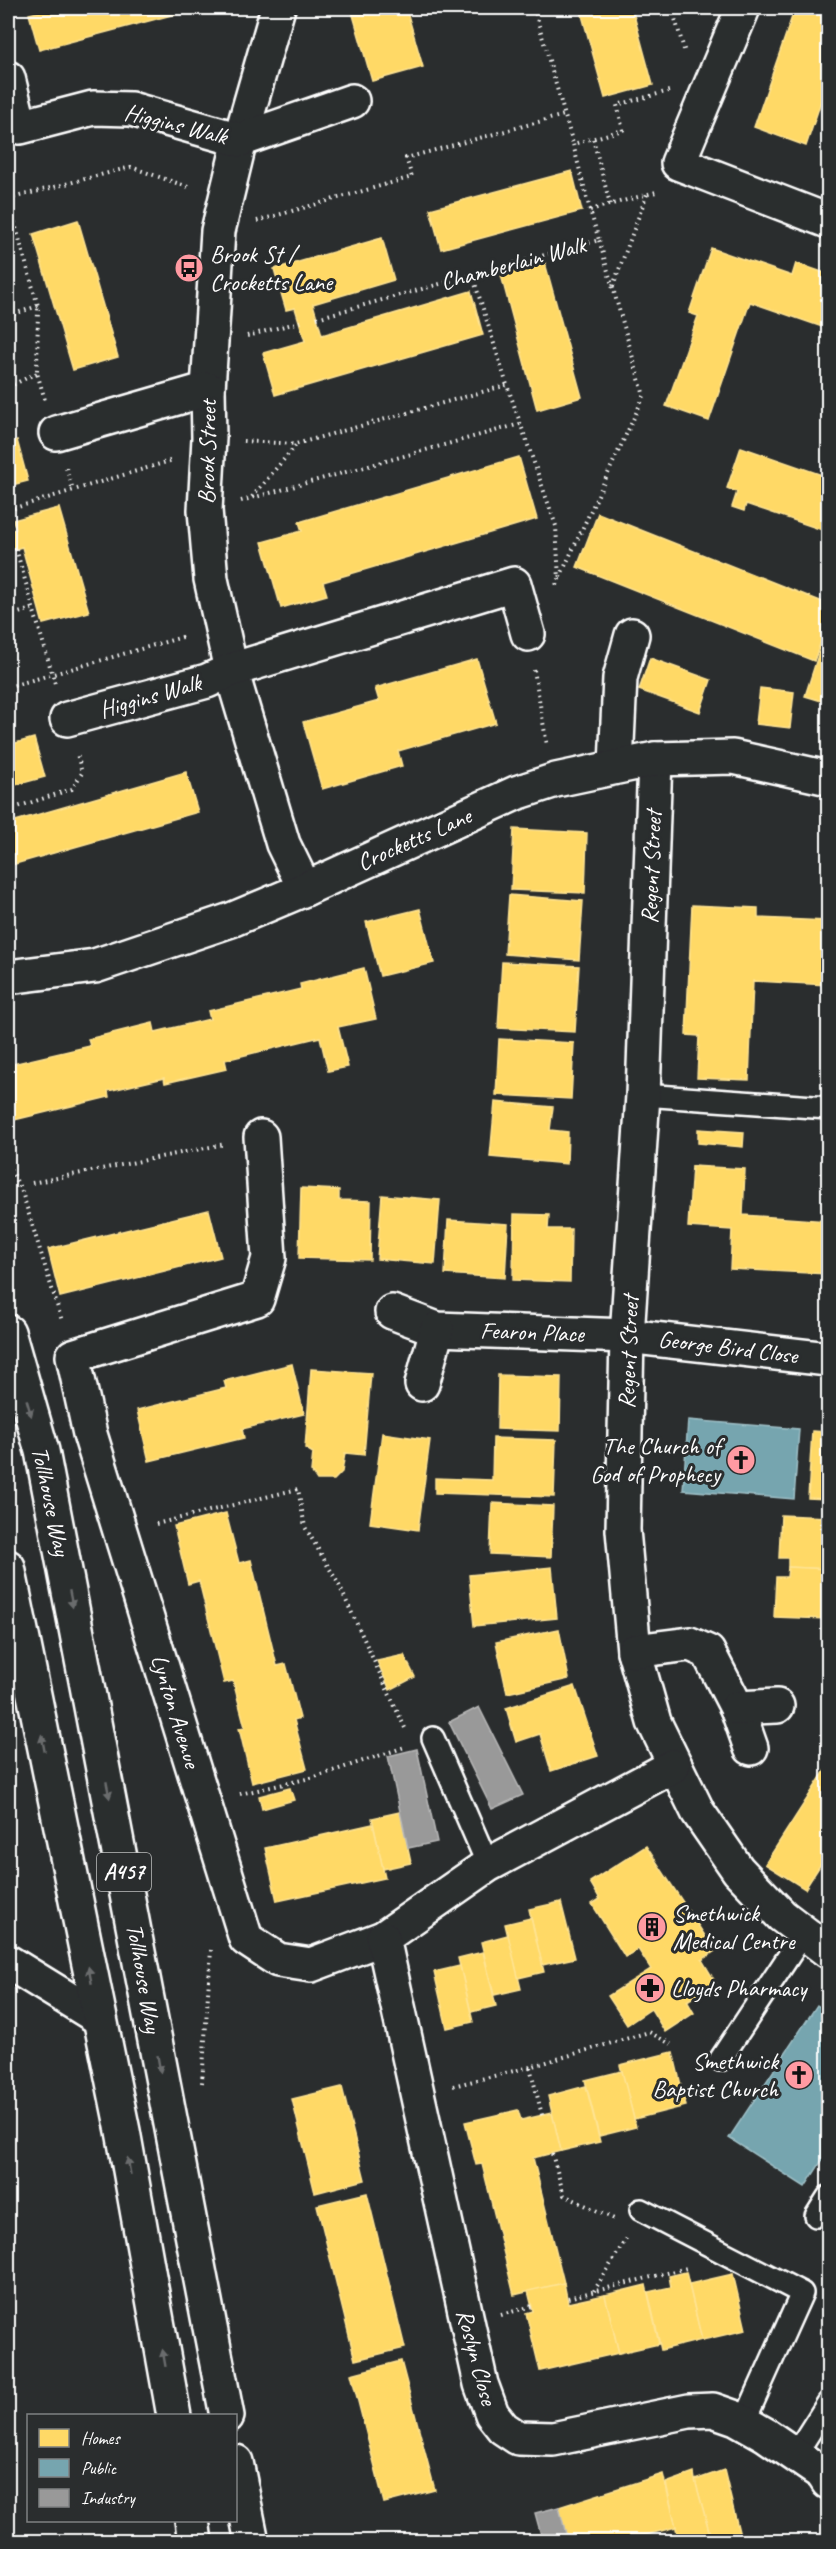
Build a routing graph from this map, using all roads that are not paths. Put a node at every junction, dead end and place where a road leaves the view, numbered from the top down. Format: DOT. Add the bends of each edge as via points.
graph roads {
  1 [pos="278,8"];
  2 [pos="743,8"];
  3 [pos="8,78"];
  4 [pos="352,101"];
  5 [pos="240,140"];
  6 [pos="828,221"];
  7 [pos="208,389"];
  8 [pos="56,433"];
  9 [pos="528,634"];
  10 [pos="633,635"];
  11 [pos="231,670"];
  12 [pos="68,719"];
  13 [pos="655,759"];
  14 [pos="616,765"];
  15 [pos="828,778"];
  16 [pos="305,889"];
  17 [pos="8,977"];
  18 [pos="643,1095"];
  19 [pos="828,1108"];
  20 [pos="261,1137"];
  21 [pos="392,1312"];
  22 [pos="437,1329"];
  23 [pos="8,1332"];
  24 [pos="627,1336"];
  25 [pos="828,1359"];
  26 [pos="422,1384"];
  27 [pos="8,1567"];
  28 [pos="634,1651"];
  29 [pos="777,1706"];
  30 [pos="737,1708"];
  31 [pos="433,1738"];
  32 [pos="751,1748"];
  33 [pos="674,1766"];
  34 [pos="488,1865"];
  35 [pos="383,1938"];
  36 [pos="816,1942"];
  37 [pos="10,1964"];
  38 [pos="99,2018"];
  39 [pos="720,2060"];
  40 [pos="828,2197"];
  41 [pos="640,2211"];
  42 [pos="816,2216"];
  43 [pos="828,2403"];
  44 [pos="174,2414"];
  45 [pos="226,2414"];
  46 [pos="744,2422"];
  47 [pos="795,2455"];
  48 [pos="237,2467"];
  49 [pos="828,2482"];
  50 [pos="192,2522"];
  51 [pos="195,2541"];
  52 [pos="252,2541"];
  1 -- 5 [label="street, Brook Street"];
  2 -- 6 [label="street" via="704,81 665,182"];
  3 -- 5 [label="street, Higgins Walk" via="20,126 93,108 131,109"];
  4 -- 5 [label="street"];
  5 -- 7 [label="street, Brook Street" via="218,231"];
  7 -- 8 [label="street"];
  7 -- 11 [label="street, Brook Street" via="205,510 211,579"];
  9 -- 11 [label="street, Higgins Walk" via="514,584"];
  10 -- 14 [label="street" via="620,678"];
  11 -- 12 [label="street, Higgins Walk" via="207,681"];
  11 -- 16 [label="street, Brook Street" via="283,844"];
  13 -- 14 [label="street, Crocketts Lane"];
  13 -- 15 [label="street, Crocketts Lane" via="733,757"];
  13 -- 18 [label="street, Regent Street"];
  14 -- 16 [label="street, Crocketts Lane" via="516,793"];
  16 -- 17 [label="street, Crocketts Lane" via="231,920 95,966"];
  18 -- 19 [label="lane"];
  18 -- 24 [label="street, Regent Street"];
  20 -- 35 [label="street, Lynton Avenue" via="269,1258 257,1299 73,1356 90,1434 246,1939 278,1960 311,1965"];
  21 -- 22 [label="street, Fearon Place"];
  22 -- 24 [label="street, Fearon Place"];
  22 -- 26 [label="street"];
  23 -- 45 [label="street, Tollhouse Way / A457, one-way" via="44,1463"];
  24 -- 25 [label="street, George Bird Close"];
  24 -- 28 [label="street, Regent Street" via="623,1530"];
  38 -- 27 [label="street, Tollhouse Way / A457, one-way"];
  28 -- 30 [label="street" via="690,1644 708,1652"];
  28 -- 33 [label="street, Regent Street" via="654,1722"];
  29 -- 30 [label="street"];
  30 -- 32 [label="street"];
  31 -- 34 [label="lane"];
  33 -- 34 [label="street, Lynton Avenue"];
  33 -- 36 [label="street, Regent Street" via="698,1812 738,1870 782,1916"];
  34 -- 35 [label="street, Lynton Avenue"];
  35 -- 46 [label="street, Roslyn Close" via="481,2384 492,2414 518,2438 553,2439 701,2410 713,2410"];
  36 -- 39 [label="lane"];
  37 -- 38 [label="street"];
  44 -- 38 [label="street, Tollhouse Way / A457, one-way"];
  40 -- 42 [label="lane"];
  41 -- 46 [label="lane" via="802,2293"];
  43 -- 47 [label="lane"];
  46 -- 47 [label="street, Roslyn Close"];
  47 -- 49 [label="street, Roslyn Close"];
  48 -- 52 [label="street"];
  50 -- 51 [label="street"];
}
